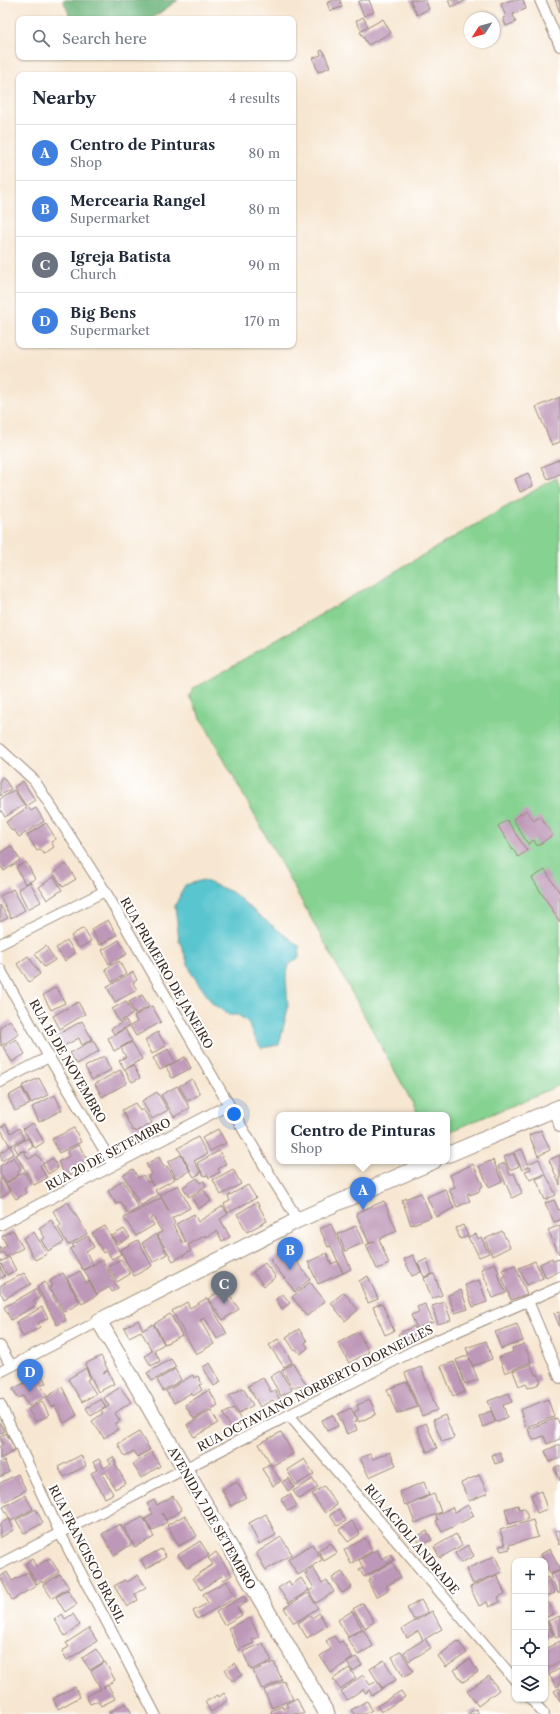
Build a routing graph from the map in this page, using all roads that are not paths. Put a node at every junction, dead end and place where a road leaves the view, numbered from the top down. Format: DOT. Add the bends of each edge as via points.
graph roads {
  1 [pos="540,0"];
  2 [pos="560,46"];
  3 [pos="0,749"];
  4 [pos="105,891"];
  5 [pos="0,944"];
  6 [pos="0,968"];
  7 [pos="49,1057"];
  8 [pos="0,1082"];
  9 [pos="228,1105"];
  10 [pos="556,1108"];
  11 [pos="560,1127"];
  12 [pos="450,1154"];
  13 [pos="427,1164"];
  14 [pos="113,1166"];
  15 [pos="298,1220"];
  16 [pos="0,1225"];
  17 [pos="560,1287"];
  18 [pos="528,1301"];
  19 [pos="98,1321"];
  20 [pos="0,1346"];
  21 [pos="11,1366"];
  22 [pos="0,1372"];
  23 [pos="560,1378"];
  24 [pos="0,1404"];
  25 [pos="289,1415"];
  26 [pos="184,1469"];
  27 [pos="60,1533"];
  28 [pos="0,1564"];
  29 [pos="512,1676"];
  30 [pos="534,1702"];
  31 [pos="156,1714"];
  32 [pos="327,1714"];
  33 [pos="544,1714"];
  1 -- 2 [label="street"];
  3 -- 4 [label="street, RUA PRIMEIRO DE JANEIRO" via="34,780"];
  4 -- 5 [label="street"];
  4 -- 9 [label="street, RUA PRIMEIRO DE JANEIRO"];
  6 -- 7 [label="street, RUA 15 DE NOVEMBRO"];
  7 -- 8 [label="street"];
  7 -- 14 [label="street, RUA 15 DE NOVEMBRO"];
  9 -- 14 [label="street, RUA 20 DE SETEMBRO"];
  9 -- 15 [label="street, RUA PRIMEIRO DE JANEIRO"];
  10 -- 11 [label="street"];
  10 -- 12 [label="street"];
  13 -- 15 [label="street"];
  14 -- 16 [label="street, RUA 20 DE SETEMBRO"];
  15 -- 19 [label="street"];
  17 -- 18 [label="street, RUA OCTAVIANO NORBERTO DORNELLES"];
  18 -- 23 [label="street"];
  18 -- 25 [label="street, RUA OCTAVIANO NORBERTO DORNELLES" via="421,1348"];
  19 -- 21 [label="street"];
  19 -- 26 [label="street, AVENIDA 7 DE SETEMBRO"];
  20 -- 21 [label="street"];
  21 -- 22 [label="street"];
  24 -- 27 [label="street, RUA FRANCISCO BRASIL"];
  25 -- 26 [label="street, RUA OCTAVIANO NORBERTO DORNELLES"];
  25 -- 29 [label="street, RUA ACIOLI ANDRADE"];
  26 -- 27 [label="street, RUA OCTAVIANO NORBERTO DORNELLES"];
  26 -- 32 [label="street, AVENIDA 7 DE SETEMBRO"];
  27 -- 28 [label="street, RUA OCTAVIANO NORBERTO DORNELLES"];
  27 -- 31 [label="street, RUA FRANCISCO BRASIL"];
  30 -- 33 [label="street"];
}
